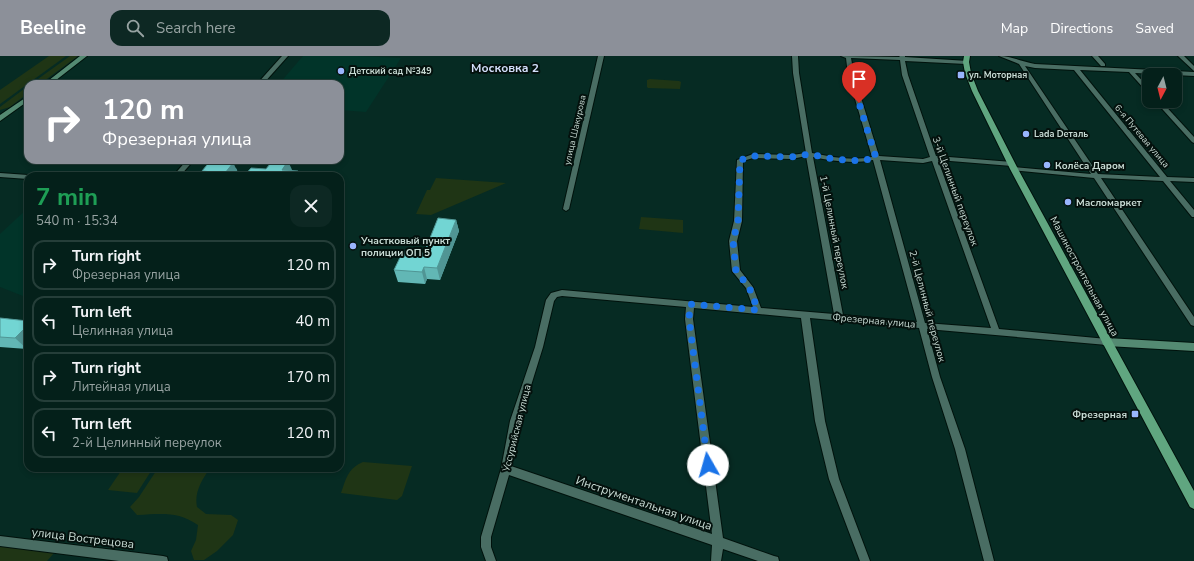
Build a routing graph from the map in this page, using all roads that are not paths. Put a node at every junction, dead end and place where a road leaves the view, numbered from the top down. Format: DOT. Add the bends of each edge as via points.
graph roads {
  1 [pos="84,56"];
  2 [pos="285,56"];
  3 [pos="601,56"];
  4 [pos="796,56"];
  5 [pos="844,56"];
  6 [pos="848,56"];
  7 [pos="1002,56"];
  8 [pos="1095,56"];
  9 [pos="1181,56"];
  10 [pos="902,57"];
  11 [pos="967,59"];
  12 [pos="1021,63"];
  13 [pos="1102,65"];
  14 [pos="1076,68"];
  15 [pos="1194,69"];
  16 [pos="1131,71"];
  17 [pos="1194,74"];
  18 [pos="52,80"];
  19 [pos="264,80"];
  20 [pos="1142,83"];
  21 [pos="24,101"];
  22 [pos="1164,108"];
  23 [pos="0,119"];
  24 [pos="1194,140"];
  25 [pos="809,154"];
  26 [pos="876,158"];
  27 [pos="934,158"];
  28 [pos="187,164"];
  29 [pos="1013,167"];
  30 [pos="180,172"];
  31 [pos="0,175"];
  32 [pos="1096,176"];
  33 [pos="24,177"];
  34 [pos="1167,180"];
  35 [pos="1194,180"];
  36 [pos="566,209"];
  37 [pos="1194,215"];
  38 [pos="554,295"];
  39 [pos="690,304"];
  40 [pos="758,310"];
  41 [pos="805,314"];
  42 [pos="839,317"];
  43 [pos="1194,323"];
  44 [pos="923,325"];
  45 [pos="996,332"];
  46 [pos="1108,342"];
  47 [pos="1194,347"];
  48 [pos="506,469"];
  49 [pos="1194,503"];
  50 [pos="0,541"];
  51 [pos="718,542"];
  52 [pos="163,561"];
  53 [pos="491,561"];
  54 [pos="716,561"];
  55 [pos="774,561"];
  56 [pos="866,561"];
  57 [pos="989,561"];
  1 -- 18 [label="main road"];
  2 -- 19 [label="street"];
  3 -- 36 [label="street, улица Шакурова"];
  4 -- 25 [label="street, 1-й Целинный переулок" via="796,73"];
  5 -- 6 [label="street"];
  6 -- 10 [label="street"];
  6 -- 26 [label="street, 2-й Целинный переулок" via="851,75"];
  7 -- 12 [label="street"];
  8 -- 13 [label="street"];
  9 -- 15 [label="street"];
  10 -- 11 [label="street"];
  10 -- 27 [label="street, 3-й Целинный переулок" via="905,75"];
  11 -- 29 [label="main road, Машиностроительная улица" via="968,73 975,90"];
  12 -- 14 [label="street"];
  12 -- 32 [label="street"];
  14 -- 16 [label="street"];
  14 -- 34 [label="street, 6-я Путевая улица"];
  16 -- 17 [label="street"];
  16 -- 20 [label="street"];
  21 -- 23 [label="main road"];
  22 -- 24 [label="street"];
  25 -- 26 [label="street" via="860,161"];
  25 -- 40 [label="street" via="792,157 753,156 740,160 738,221 733,241 736,271 749,287"];
  25 -- 42 [label="street, 1-й Целинный переулок"];
  26 -- 27 [label="street" via="923,161"];
  26 -- 44 [label="street, 2-й Целинный переулок"];
  27 -- 29 [label="street"];
  27 -- 45 [label="street, 3-й Целинный переулок"];
  28 -- 30 [label="street"];
  29 -- 32 [label="street"];
  29 -- 46 [label="main road, Машиностроительная улица"];
  31 -- 33 [label="street"];
  32 -- 34 [label="street"];
  32 -- 43 [label="street"];
  34 -- 35 [label="street"];
  34 -- 37 [label="street, 6-я Путевая улица"];
  38 -- 39 [label="street, Фрезерная улица" via="562,293"];
  38 -- 48 [label="street, Уссурийская улица" via="550,300 539,347 515,422"];
  39 -- 40 [label="street, Фрезерная улица"];
  39 -- 51 [label="street" via="689,319"];
  40 -- 41 [label="street, Фрезерная улица"];
  41 -- 42 [label="street, Фрезерная улица"];
  41 -- 56 [label="street" via="820,421 834,479"];
  42 -- 44 [label="street, Фрезерная улица"];
  44 -- 45 [label="street, Фрезерная улица"];
  44 -- 57 [label="street, 2-й Целинный переулок" via="936,378 960,449"];
  45 -- 46 [label="street, Фрезерная улица"];
  46 -- 47 [label="main road, Фрезерная улица"];
  46 -- 49 [label="main road, Машиностроительная улица"];
  48 -- 51 [label="street, Инструментальная улица"];
  48 -- 53 [label="street, Уссурийская улица" via="486,537 486,547"];
  50 -- 52 [label="street, улица Вострецова"];
  51 -- 54 [label="street"];
  51 -- 55 [label="street, Инструментальная улица"];
}
